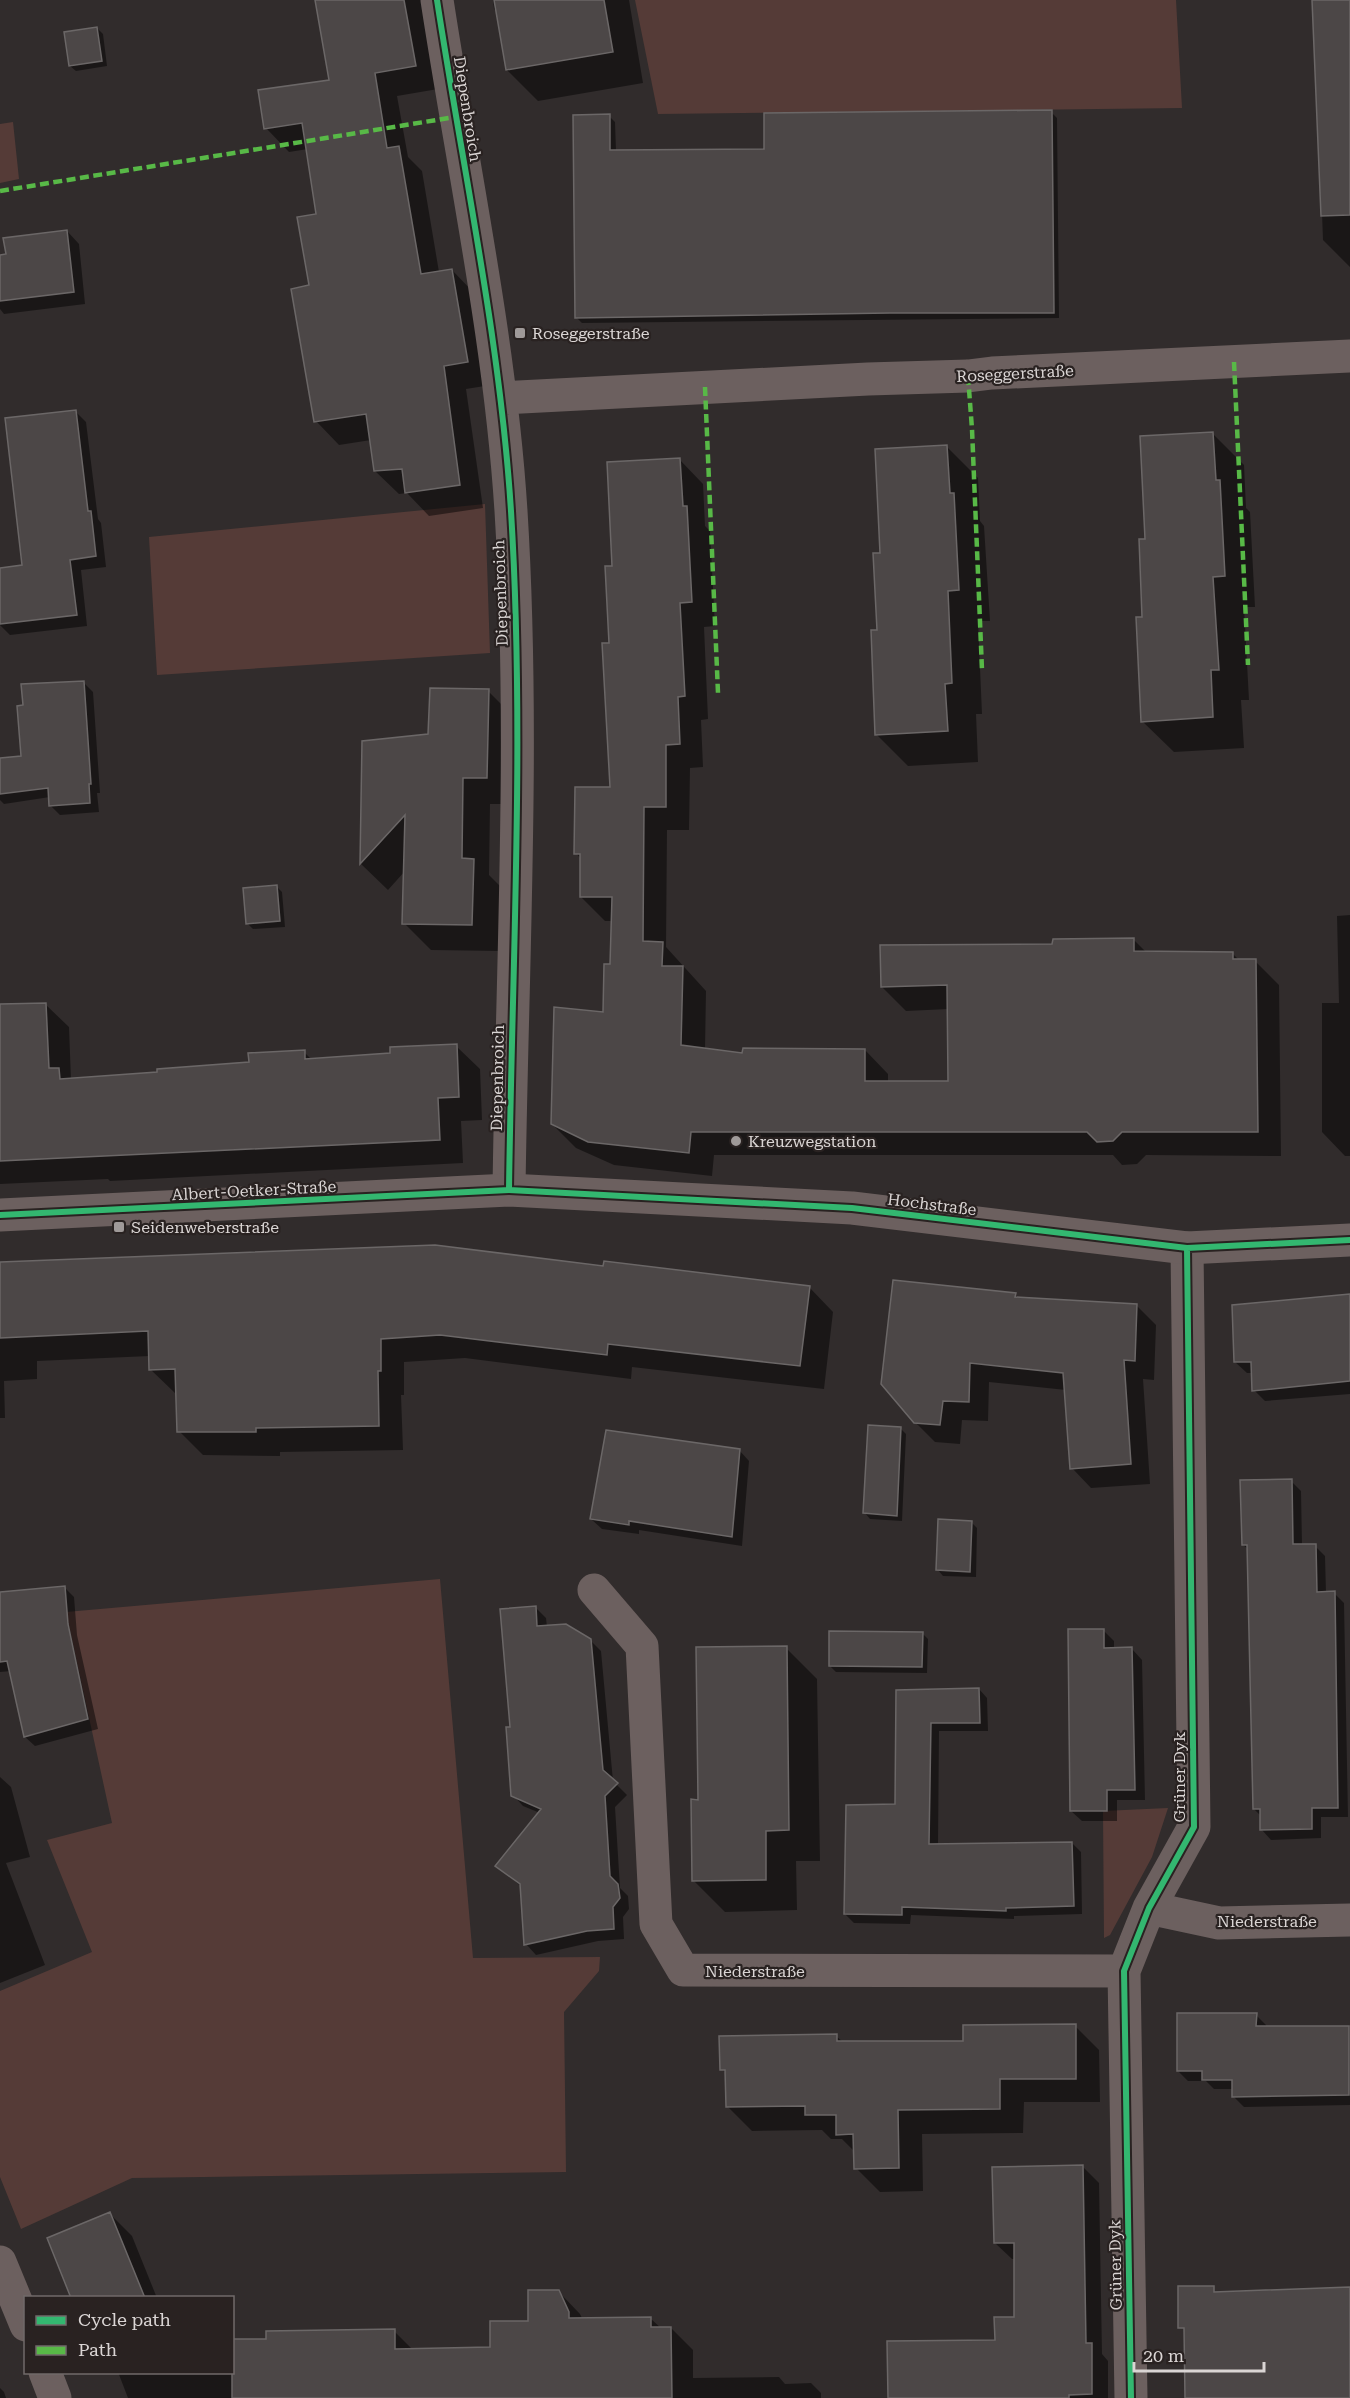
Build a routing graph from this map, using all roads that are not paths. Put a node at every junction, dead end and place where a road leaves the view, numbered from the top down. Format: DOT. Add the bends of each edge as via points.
graph roads {
  1 [pos="437,0"];
  2 [pos="1350,356"];
  3 [pos="501,398"];
  4 [pos="509,1191"];
  5 [pos="0,1215"];
  6 [pos="1350,1240"];
  7 [pos="1187,1248"];
  8 [pos="594,1590"];
  9 [pos="1149,1908"];
  10 [pos="1350,1920"];
  11 [pos="1124,1971"];
  12 [pos="0,2262"];
  13 [pos="24,2320"];
  14 [pos="45,2374"];
  15 [pos="55,2398"];
  16 [pos="1131,2398"];
  1 -- 3 [label="street, Diepenbroich"];
  2 -- 3 [label="street, Roseggerstraße"];
  3 -- 4 [label="street, Diepenbroich" via="511,512 515,649"];
  4 -- 5 [label="street, Albert-Oetker-Straße"];
  4 -- 7 [label="street, Hochstraße" via="852,1208"];
  6 -- 7 [label="street, Hochstraße"];
  7 -- 9 [label="street, Grüner Dyk" via="1194,1827"];
  8 -- 11 [label="street, Niederstraße" via="642,1646 656,1924 683,1971"];
  9 -- 10 [label="street, Niederstraße" via="1219,1923"];
  9 -- 11 [label="street, Grüner Dyk"];
  11 -- 16 [label="street, Grüner Dyk"];
  12 -- 13 [label="street"];
  14 -- 15 [label="street"];
}
